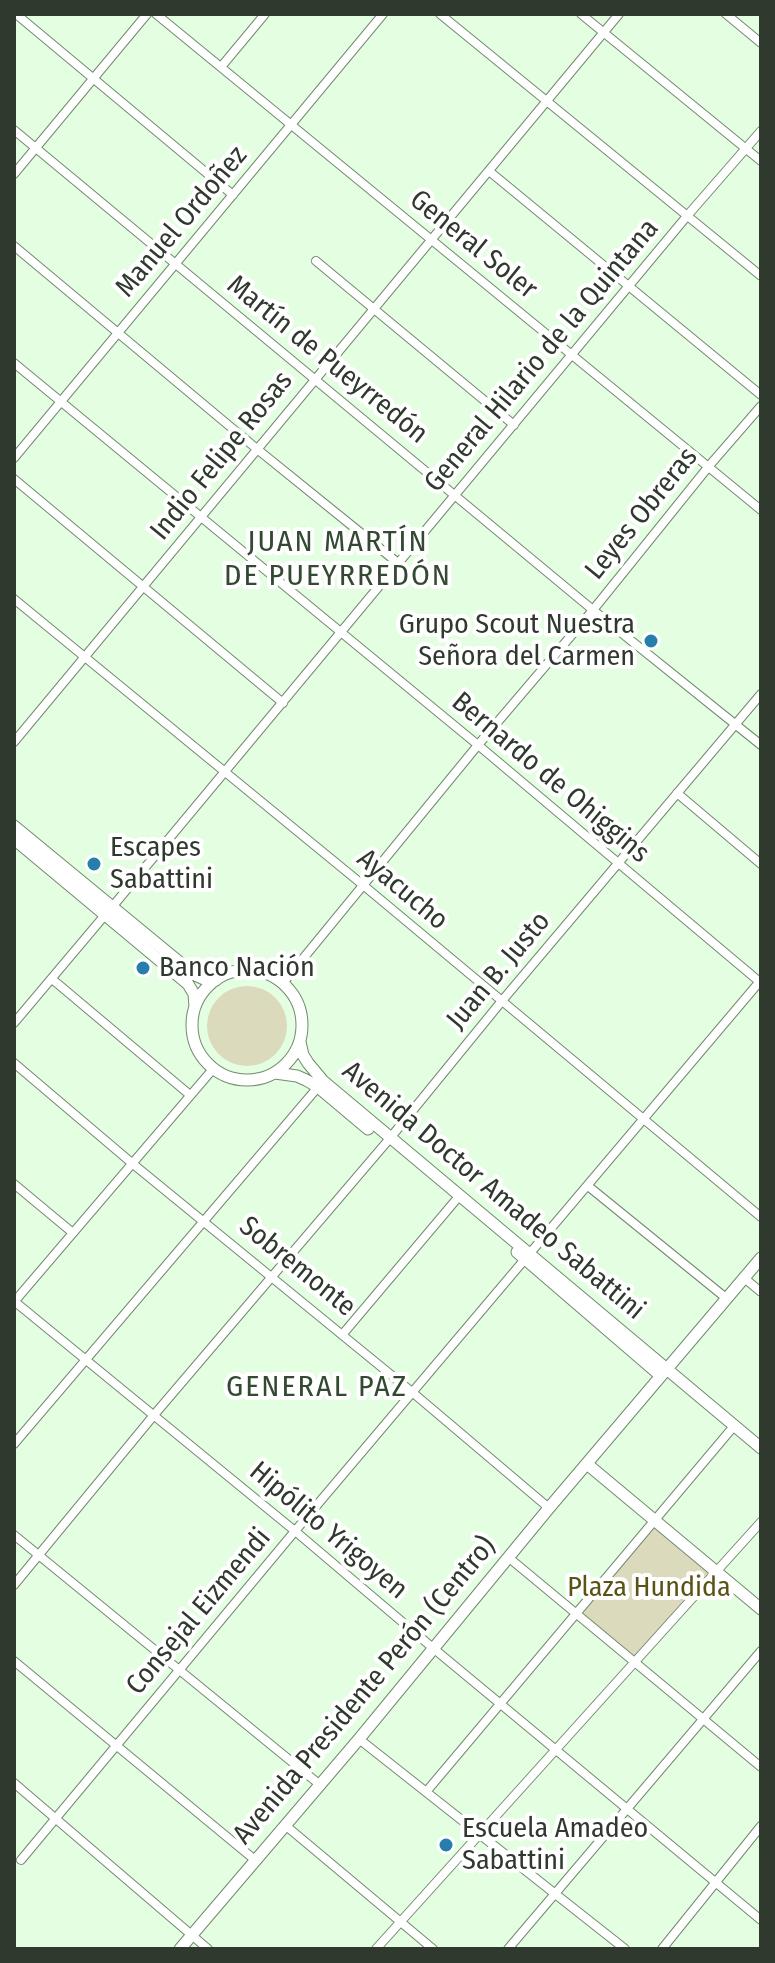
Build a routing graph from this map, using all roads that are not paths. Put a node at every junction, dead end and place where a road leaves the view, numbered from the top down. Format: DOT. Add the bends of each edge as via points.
graph roads {
  1 [pos="16,14"];
  2 [pos="147,14"];
  3 [pos="156,14"];
  4 [pos="265,14"];
  5 [pos="383,14"];
  6 [pos="440,14"];
  7 [pos="581,14"];
  8 [pos="619,14"];
  9 [pos="726,14"];
  10 [pos="603,33"];
  11 [pos="761,43"];
  12 [pos="221,67"];
  13 [pos="94,79"];
  14 [pos="546,102"];
  15 [pos="291,125"];
  16 [pos="14,130"];
  17 [pos="761,131"];
  18 [pos="36,148"];
  19 [pos="746,149"];
  20 [pos="761,161"];
  21 [pos="489,171"];
  22 [pos="14,174"];
  23 [pos="233,195"];
  24 [pos="687,216"];
  25 [pos="432,240"];
  26 [pos="14,246"];
  27 [pos="316,261"];
  28 [pos="175,264"];
  29 [pos="761,276"];
  30 [pos="629,287"];
  31 [pos="373,309"];
  32 [pos="119,332"];
  33 [pos="572,355"];
  34 [pos="14,363"];
  35 [pos="314,379"];
  36 [pos="761,395"];
  37 [pos="61,401"];
  38 [pos="761,406"];
  39 [pos="514,425"];
  40 [pos="257,449"];
  41 [pos="14,458"];
  42 [pos="709,466"];
  43 [pos="14,479"];
  44 [pos="455,494"];
  45 [pos="761,510"];
  46 [pos="200,517"];
  47 [pos="398,563"];
  48 [pos="143,587"];
  49 [pos="14,599"];
  50 [pos="593,610"];
  51 [pos="340,632"];
  52 [pos="84,658"];
  53 [pos="761,694"];
  54 [pos="283,703"];
  55 [pos="735,724"];
  56 [pos="14,742"];
  57 [pos="478,745"];
  58 [pos="761,745"];
  59 [pos="224,772"];
  60 [pos="677,793"];
  61 [pos="14,826"];
  62 [pos="14,839"];
  63 [pos="617,864"];
  64 [pos="761,864"];
  65 [pos="363,885"];
  66 [pos="109,911"];
  67 [pos="52,979"];
  68 [pos="216,980"];
  69 [pos="761,982"];
  70 [pos="283,983"];
  71 [pos="501,1002"];
  72 [pos="195,1008"];
  73 [pos="14,1023"];
  74 [pos="300,1042"];
  75 [pos="14,1063"];
  76 [pos="213,1069"];
  77 [pos="275,1073"];
  78 [pos="318,1087"];
  79 [pos="190,1095"];
  80 [pos="644,1120"];
  81 [pos="388,1140"];
  82 [pos="133,1164"];
  83 [pos="14,1184"];
  84 [pos="588,1186"];
  85 [pos="455,1201"];
  86 [pos="761,1217"];
  87 [pos="202,1221"];
  88 [pos="73,1233"];
  89 [pos="527,1256"];
  90 [pos="761,1258"];
  91 [pos="271,1277"];
  92 [pos="743,1277"];
  93 [pos="761,1292"];
  94 [pos="726,1298"];
  95 [pos="14,1301"];
  96 [pos="342,1335"];
  97 [pos="85,1359"];
  98 [pos="664,1372"];
  99 [pos="412,1392"];
  100 [pos="154,1415"];
  101 [pos="734,1426"];
  102 [pos="14,1444"];
  103 [pos="761,1448"];
  104 [pos="587,1464"];
  105 [pos="549,1508"];
  106 [pos="654,1520"];
  107 [pos="761,1522"];
  108 [pos="295,1531"];
  109 [pos="14,1535"];
  110 [pos="39,1555"];
  111 [pos="508,1557"];
  112 [pos="717,1572"];
  113 [pos="14,1585"];
  114 [pos="761,1609"];
  115 [pos="577,1614"];
  116 [pos="433,1648"];
  117 [pos="761,1651"];
  118 [pos="14,1661"];
  119 [pos="635,1662"];
  120 [pos="179,1669"];
  121 [pos="500,1704"];
  122 [pos="703,1719"];
  123 [pos="359,1739"];
  124 [pos="117,1746"];
  125 [pos="556,1750"];
  126 [pos="761,1767"];
  127 [pos="14,1783"];
  128 [pos="319,1784"];
  129 [pos="426,1792"];
  130 [pos="626,1808"];
  131 [pos="56,1818"];
  132 [pos="285,1825"];
  133 [pos="761,1826"];
  134 [pos="479,1834"];
  135 [pos="21,1860"];
  136 [pos="255,1860"];
  137 [pos="715,1882"];
  138 [pos="555,1892"];
  139 [pos="761,1920"];
  140 [pos="400,1921"];
  141 [pos="192,1935"];
  142 [pos="180,1949"];
  143 [pos="208,1949"];
  144 [pos="376,1949"];
  145 [pos="433,1949"];
  146 [pos="508,1949"];
  147 [pos="625,1949"];
  148 [pos="662,1949"];
  1 -- 13 [label="street"];
  2 -- 13 [label="street"];
  3 -- 12 [label="street, General Soler"];
  4 -- 12 [label="street"];
  5 -- 15 [label="street, Manuel Ordoñez"];
  6 -- 14 [label="street"];
  7 -- 10 [label="street"];
  8 -- 10 [label="street, Indio Felipe Rosas"];
  9 -- 11 [label="street"];
  10 -- 14 [label="street, Indio Felipe Rosas"];
  10 -- 19 [label="street"];
  12 -- 15 [label="street, General Soler"];
  13 -- 18 [label="street"];
  13 -- 23 [label="street"];
  14 -- 21 [label="street, Indio Felipe Rosas"];
  14 -- 24 [label="street"];
  15 -- 23 [label="street, Manuel Ordoñez"];
  15 -- 25 [label="street, General Soler"];
  16 -- 18 [label="street, Martín de Pueyrredón"];
  17 -- 19 [label="street, General Hilario de la Quintana"];
  18 -- 22 [label="street"];
  18 -- 28 [label="street, Martín de Pueyrredón"];
  19 -- 20 [label="street"];
  19 -- 24 [label="street, General Hilario de la Quintana"];
  21 -- 25 [label="street, Indio Felipe Rosas"];
  21 -- 30 [label="street"];
  23 -- 28 [label="street, Manuel Ordoñez"];
  24 -- 29 [label="street"];
  24 -- 30 [label="street, General Hilario de la Quintana"];
  25 -- 31 [label="street, Indio Felipe Rosas"];
  25 -- 33 [label="street, General Soler"];
  26 -- 32 [label="street"];
  27 -- 31 [label="street"];
  28 -- 32 [label="street, Manuel Ordoñez"];
  28 -- 35 [label="street, Martín de Pueyrredón"];
  30 -- 33 [label="street, General Hilario de la Quintana"];
  30 -- 36 [label="street"];
  31 -- 35 [label="street, Indio Felipe Rosas"];
  31 -- 39 [label="street"];
  32 -- 37 [label="street, Manuel Ordoñez"];
  32 -- 40 [label="street"];
  33 -- 39 [label="street, General Hilario de la Quintana"];
  33 -- 42 [label="street, General Soler"];
  34 -- 37 [label="street, Bernardo de Ohiggins"];
  35 -- 40 [label="street, Indio Felipe Rosas"];
  35 -- 44 [label="street, Martín de Pueyrredón"];
  37 -- 41 [label="street, Manuel Ordoñez"];
  37 -- 46 [label="street, Bernardo de Ohiggins"];
  38 -- 42 [label="street, Leyes Obreras"];
  39 -- 44 [label="street, General Hilario de la Quintana"];
  40 -- 46 [label="street, Indio Felipe Rosas"];
  40 -- 47 [label="street"];
  42 -- 45 [label="street, General Soler"];
  42 -- 50 [label="street, Leyes Obreras"];
  43 -- 48 [label="street"];
  44 -- 47 [label="street, General Hilario de la Quintana"];
  44 -- 50 [label="street, Martín de Pueyrredón"];
  46 -- 48 [label="street, Indio Felipe Rosas"];
  46 -- 51 [label="street, Bernardo de Ohiggins"];
  47 -- 51 [label="street, General Hilario de la Quintana"];
  48 -- 52 [label="street, Indio Felipe Rosas"];
  48 -- 54 [label="street"];
  49 -- 52 [label="street, Ayacucho"];
  50 -- 55 [label="street, Martín de Pueyrredón"];
  50 -- 57 [label="street, Leyes Obreras"];
  51 -- 54 [label="street, General Hilario de la Quintana"];
  51 -- 57 [label="street, Bernardo de Ohiggins"];
  52 -- 56 [label="street, Indio Felipe Rosas"];
  52 -- 59 [label="street, Ayacucho"];
  53 -- 55 [label="street, Juan B. Justo"];
  54 -- 59 [label="street, General Hilario de la Quintana"];
  55 -- 58 [label="street, Martín de Pueyrredón"];
  55 -- 60 [label="street, Juan B. Justo"];
  57 -- 63 [label="street, Bernardo de Ohiggins"];
  57 -- 65 [label="street, Leyes Obreras"];
  59 -- 65 [label="street, Ayacucho"];
  59 -- 66 [label="street, General Hilario de la Quintana"];
  60 -- 63 [label="street, Juan B. Justo"];
  60 -- 64 [label="street"];
  61 -- 66 [label="main road"];
  62 -- 66 [label="main road"];
  63 -- 69 [label="street, Bernardo de Ohiggins"];
  63 -- 71 [label="street, Juan B. Justo"];
  65 -- 70 [label="street, Leyes Obreras"];
  65 -- 71 [label="street, Ayacucho"];
  66 -- 67 [label="street, General Hilario de la Quintana"];
  66 -- 68 [label="main road" via="195,975"];
  66 -- 72 [label="main road" via="188,984"];
  67 -- 73 [label="street, General Hilario de la Quintana"];
  67 -- 79 [label="street"];
  68 -- 70 [label="main road" via="250,970"];
  68 -- 72 [label="main road"];
  69 -- 80 [label="street, Consejal Eizmendi"];
  70 -- 74 [label="main road" via="300,1010"];
  71 -- 80 [label="street, Ayacucho"];
  71 -- 81 [label="street, Juan B. Justo"];
  72 -- 76 [label="main road" via="195,1041"];
  74 -- 77 [label="main road"];
  74 -- 81 [label="main road, Avenida Doctor Amadeo Sabattini" via="315,1073"];
  75 -- 82 [label="street, Sobremonte"];
  76 -- 77 [label="main road" via="244,1080"];
  76 -- 79 [label="street"];
  77 -- 78 [label="main road, Avenida Doctor Amadeo Sabattini"];
  78 -- 81 [label="main road, Avenida Doctor Amadeo Sabattini"];
  78 -- 87 [label="street"];
  79 -- 82 [label="street"];
  80 -- 84 [label="street, Consejal Eizmendi"];
  80 -- 86 [label="street, Ayacucho"];
  81 -- 85 [label="main road, Avenida Doctor Amadeo Sabattini"];
  81 -- 89 [label="main road, Avenida Doctor Amadeo Sabattini"];
  81 -- 91 [label="street, Juan B. Justo"];
  82 -- 87 [label="street, Sobremonte"];
  82 -- 88 [label="street"];
  83 -- 88 [label="street"];
  84 -- 89 [label="street, Consejal Eizmendi"];
  84 -- 94 [label="street"];
  85 -- 89 [label="main road, Avenida Doctor Amadeo Sabattini"];
  85 -- 96 [label="street"];
  87 -- 91 [label="street, Sobremonte"];
  87 -- 97 [label="street"];
  88 -- 95 [label="street"];
  89 -- 98 [label="main road, Avenida Doctor Amadeo Sabattini"];
  89 -- 99 [label="street, Consejal Eizmendi"];
  90 -- 92 [label="main road, Avenida Presidente Perón (Centro)"];
  91 -- 96 [label="street, Sobremonte"];
  91 -- 100 [label="street, Juan B. Justo"];
  92 -- 93 [label="street"];
  92 -- 94 [label="main road, Avenida Presidente Perón (Centro)"];
  94 -- 98 [label="main road, Avenida Presidente Perón (Centro)"];
  95 -- 97 [label="street, Hipólito Yrigoyen"];
  96 -- 99 [label="street, Sobremonte"];
  97 -- 100 [label="street, Hipólito Yrigoyen"];
  97 -- 102 [label="street"];
  98 -- 101 [label="main road, Avenida Doctor Amadeo Sabattini"];
  98 -- 104 [label="main road, Avenida Presidente Perón (Centro)"];
  99 -- 105 [label="street, Sobremonte"];
  99 -- 108 [label="street, Consejal Eizmendi"];
  100 -- 108 [label="street, Hipólito Yrigoyen"];
  100 -- 110 [label="street, Juan B. Justo"];
  101 -- 103 [label="main road, Avenida Doctor Amadeo Sabattini"];
  101 -- 106 [label="street"];
  104 -- 105 [label="main road, Avenida Presidente Perón (Centro)"];
  104 -- 106 [label="main road"];
  105 -- 111 [label="main road, Avenida Presidente Perón (Centro)"];
  106 -- 112 [label="main road"];
  106 -- 115 [label="street"];
  107 -- 112 [label="street"];
  108 -- 116 [label="street, Hipólito Yrigoyen"];
  108 -- 120 [label="street, Consejal Eizmendi"];
  109 -- 110 [label="street"];
  110 -- 113 [label="street, Juan B. Justo"];
  110 -- 120 [label="street"];
  111 -- 115 [label="street"];
  111 -- 116 [label="main road, Avenida Presidente Perón (Centro)"];
  112 -- 114 [label="main road"];
  112 -- 119 [label="street"];
  115 -- 119 [label="street"];
  115 -- 121 [label="street"];
  116 -- 121 [label="street, Hipólito Yrigoyen"];
  116 -- 123 [label="main road, Avenida Presidente Perón (Centro)"];
  117 -- 122 [label="street"];
  118 -- 124 [label="street"];
  119 -- 122 [label="street"];
  119 -- 125 [label="street"];
  120 -- 124 [label="street, Consejal Eizmendi"];
  120 -- 128 [label="street"];
  121 -- 125 [label="street, Hipólito Yrigoyen"];
  121 -- 129 [label="street"];
  122 -- 126 [label="street"];
  122 -- 130 [label="street"];
  123 -- 128 [label="main road, Avenida Presidente Perón (Centro)"];
  123 -- 129 [label="street"];
  124 -- 131 [label="street, Consejal Eizmendi"];
  124 -- 136 [label="street"];
  125 -- 130 [label="street, Hipólito Yrigoyen"];
  125 -- 134 [label="street"];
  127 -- 131 [label="street"];
  128 -- 132 [label="main road, Avenida Presidente Perón (Centro)"];
  129 -- 134 [label="street"];
  130 -- 137 [label="street, Hipólito Yrigoyen"];
  130 -- 138 [label="street"];
  131 -- 135 [label="street, Consejal Eizmendi"];
  131 -- 141 [label="street"];
  132 -- 136 [label="main road, Avenida Presidente Perón (Centro)"];
  132 -- 140 [label="street"];
  133 -- 137 [label="street"];
  134 -- 138 [label="street"];
  134 -- 140 [label="street"];
  136 -- 141 [label="main road, Avenida Presidente Perón (Centro)"];
  137 -- 139 [label="street, Hipólito Yrigoyen"];
  137 -- 148 [label="street"];
  138 -- 146 [label="street"];
  138 -- 147 [label="street"];
  140 -- 144 [label="street"];
  140 -- 145 [label="street"];
  141 -- 142 [label="main road, Avenida Presidente Perón (Centro)"];
  141 -- 143 [label="street"];
}
